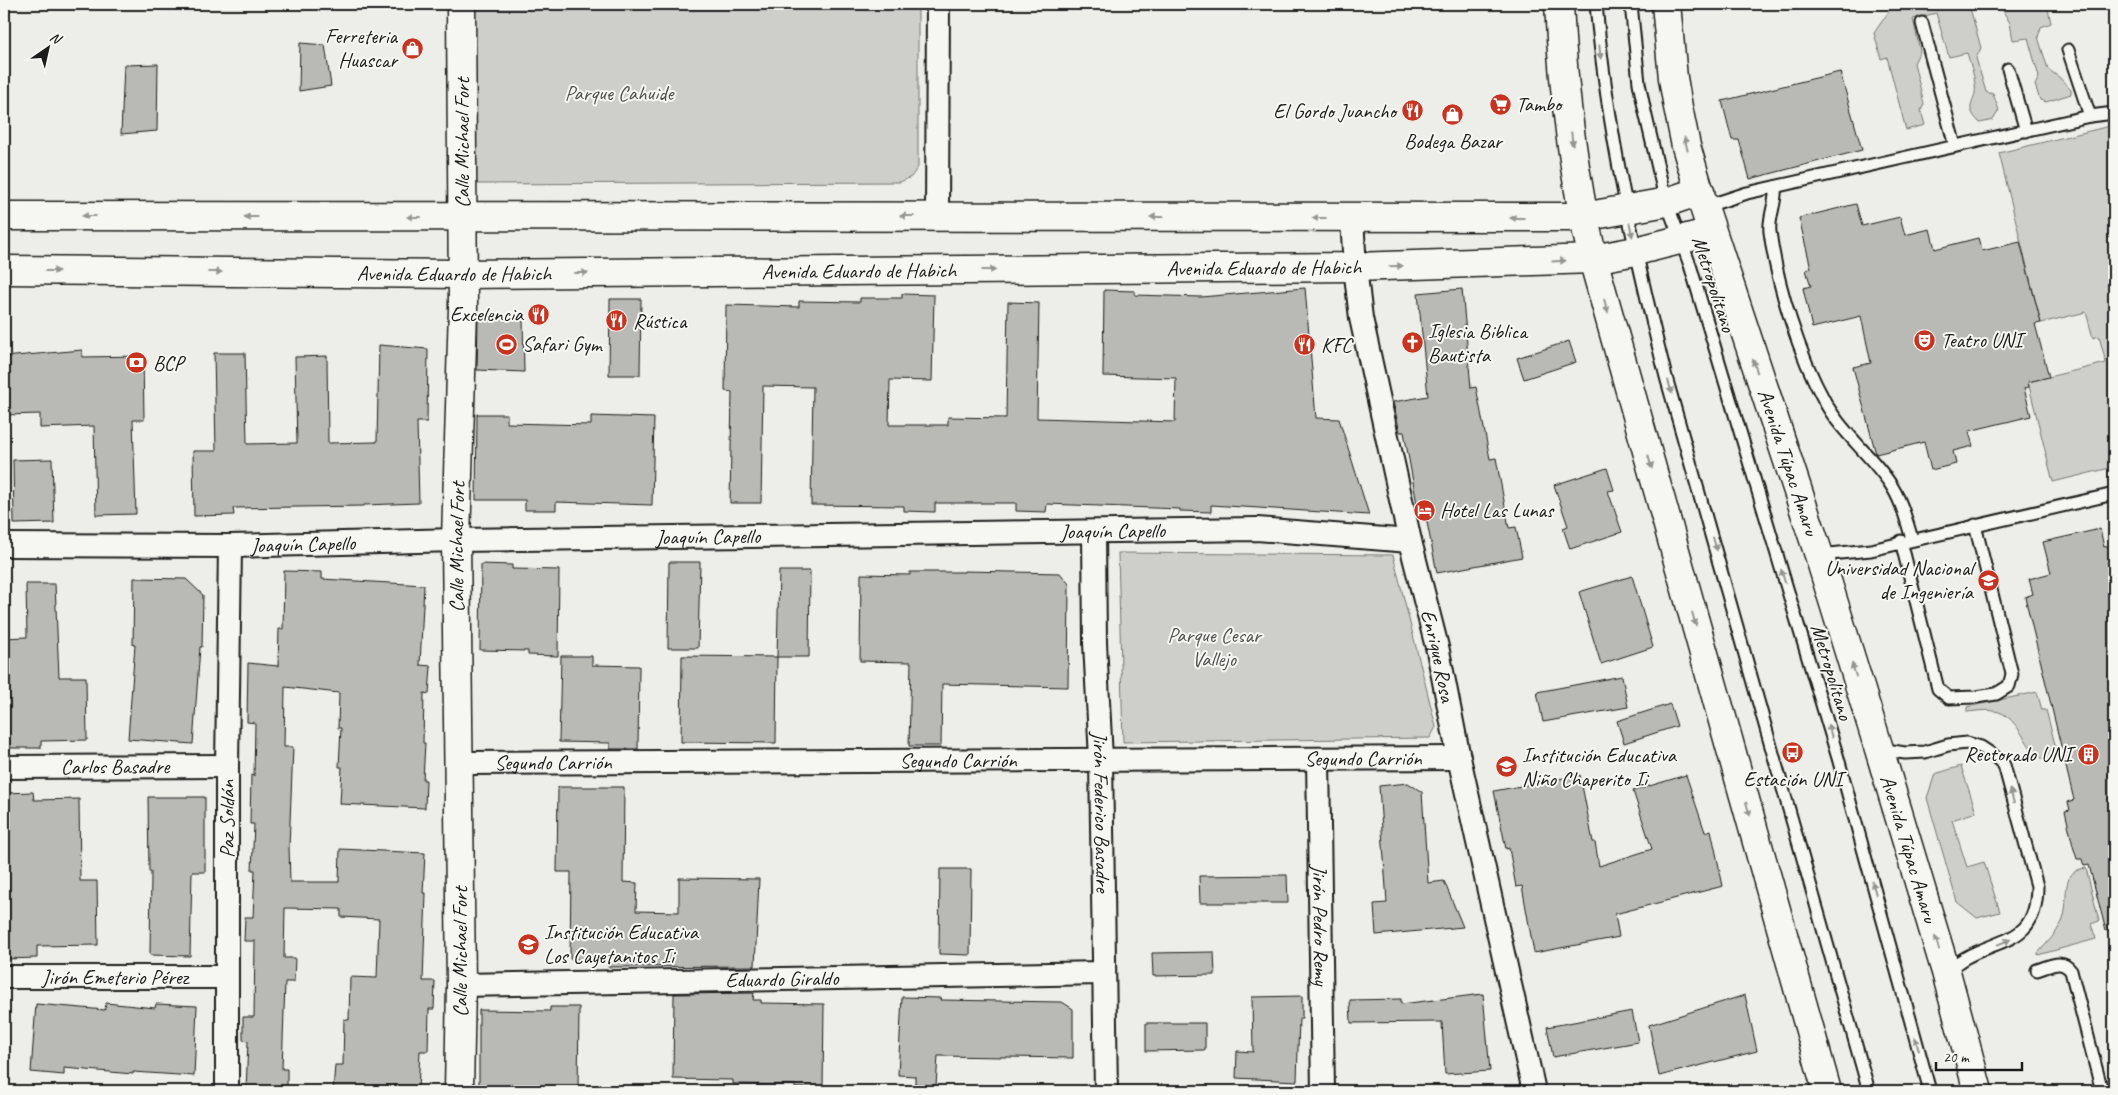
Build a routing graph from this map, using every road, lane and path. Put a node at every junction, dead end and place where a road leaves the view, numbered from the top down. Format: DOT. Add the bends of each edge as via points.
graph roads {
  1 [pos="461,4"];
  2 [pos="938,4"];
  3 [pos="1559,4"];
  4 [pos="1596,4"];
  5 [pos="1631,4"];
  6 [pos="1666,4"];
  7 [pos="1922,23"];
  8 [pos="2068,50"];
  9 [pos="2008,69"];
  10 [pos="2114,113"];
  11 [pos="2090,116"];
  12 [pos="2026,131"];
  13 [pos="1955,146"];
  14 [pos="1775,187"];
  15 [pos="1667,202"];
  16 [pos="1627,209"];
  17 [pos="1705,210"];
  18 [pos="4,216"];
  19 [pos="937,216"];
  20 [pos="462,217"];
  21 [pos="1583,217"];
  22 [pos="1352,219"];
  23 [pos="1681,239"];
  24 [pos="1636,251"];
  25 [pos="1593,259"];
  26 [pos="1355,267"];
  27 [pos="4,270"];
  28 [pos="463,274"];
  29 [pos="2114,494"];
  30 [pos="1975,525"];
  31 [pos="1094,532"];
  32 [pos="456,540"];
  33 [pos="1906,540"];
  34 [pos="1410,541"];
  35 [pos="4,545"];
  36 [pos="230,546"];
  37 [pos="1819,555"];
  38 [pos="1879,748"];
  39 [pos="1459,758"];
  40 [pos="1100,759"];
  41 [pos="1318,759"];
  42 [pos="458,763"];
  43 [pos="227,766"];
  44 [pos="4,767"];
  45 [pos="2037,970"];
  46 [pos="1946,972"];
  47 [pos="1102,973"];
  48 [pos="4,978"];
  49 [pos="227,978"];
  50 [pos="461,985"];
  51 [pos="227,1091"];
  52 [pos="459,1091"];
  53 [pos="1106,1091"];
  54 [pos="1323,1091"];
  55 [pos="1534,1091"];
  56 [pos="1827,1091"];
  57 [pos="1869,1091"];
  58 [pos="1930,1091"];
  59 [pos="1978,1091"];
  60 [pos="2102,1091"];
  1 -- 20 [label="main road, Calle Michael Fort"];
  2 -- 19 [label="street"];
  3 -- 21 [label="main road, one-way" via="1562,62"];
  4 -- 16 [label="lane, one-way" via="1601,66"];
  5 -- 15 [label="lane, Metropolitano" via="1641,92"];
  17 -- 6 [label="main road, Avenida Túpac Amaru, one-way" via="1676,97"];
  7 -- 13 [label="lane"];
  8 -- 11 [label="lane"];
  9 -- 12 [label="lane"];
  10 -- 11 [label="lane"];
  11 -- 12 [label="lane"];
  12 -- 13 [label="lane"];
  13 -- 14 [label="lane"];
  14 -- 17 [label="lane"];
  14 -- 33 [label="lane" via="1770,230 1784,297 1803,353 1825,402 1843,430 1890,484 1904,511"];
  15 -- 16 [label="main road"];
  15 -- 17 [label="main road"];
  15 -- 23 [label="lane, Metropolitano"];
  16 -- 21 [label="main road"];
  16 -- 24 [label="lane, one-way"];
  17 -- 23 [label="main road, Avenida Eduardo de Habich"];
  37 -- 17 [label="main road, Avenida Túpac Amaru, one-way"];
  20 -- 18 [label="main road, one-way"];
  19 -- 20 [label="main road, one-way"];
  22 -- 19 [label="main road, one-way"];
  20 -- 28 [label="main road, Calle Michael Fort"];
  21 -- 22 [label="main road, one-way"];
  21 -- 25 [label="main road"];
  22 -- 26 [label="street, Enrique Rosa"];
  23 -- 24 [label="main road, Avenida Eduardo de Habich"];
  58 -- 23 [label="lane, Metropolitano, one-way" via="1838,758"];
  24 -- 25 [label="main road, Avenida Eduardo de Habich"];
  24 -- 57 [label="lane, one-way" via="1666,377"];
  26 -- 25 [label="main road, Avenida Eduardo de Habich, one-way"];
  25 -- 56 [label="main road, one-way"];
  28 -- 26 [label="main road, Avenida Eduardo de Habich, one-way"];
  26 -- 34 [label="street, Enrique Rosa" via="1362,318"];
  27 -- 28 [label="main road, Avenida Eduardo de Habich, one-way"];
  28 -- 32 [label="main road, Calle Michael Fort"];
  29 -- 30 [label="lane"];
  30 -- 33 [label="lane"];
  30 -- 33 [label="lane" via="2012,674 2009,686 1996,694 1949,698 1938,688"];
  31 -- 32 [label="street, Joaquín Capello"];
  31 -- 34 [label="street, Joaquín Capello" via="1257,529"];
  31 -- 40 [label="street, Jirón Federico Basadre"];
  32 -- 36 [label="street, Joaquín Capello"];
  32 -- 42 [label="main road, Calle Michael Fort"];
  33 -- 37 [label="lane" via="1871,550"];
  34 -- 39 [label="street, Enrique Rosa" via="1438,651"];
  35 -- 36 [label="street, Joaquín Capello"];
  36 -- 43 [label="street, Paz Soldán"];
  38 -- 37 [label="main road, Avenida Túpac Amaru, one-way"];
  46 -- 38 [label="main road, Avenida Túpac Amaru, one-way"];
  46 -- 38 [label="lane, one-way" via="1965,958 2013,939 2023,929 2037,903 2037,886 2004,765 1981,747 1968,743 1925,752 1905,753"];
  39 -- 41 [label="street, Segundo Carrión"];
  39 -- 55 [label="street, Enrique Rosa"];
  40 -- 41 [label="street, Segundo Carrión"];
  40 -- 42 [label="street, Segundo Carrión"];
  40 -- 47 [label="street, Jirón Federico Basadre"];
  41 -- 54 [label="street, Jirón Pedro Remy"];
  42 -- 50 [label="main road, Calle Michael Fort"];
  43 -- 44 [label="street, Carlos Basadre"];
  43 -- 49 [label="street, Paz Soldán"];
  45 -- 60 [label="lane" via="2060,963 2071,971"];
  46 -- 59 [label="main road, Avenida Túpac Amaru"];
  47 -- 50 [label="street, Eduardo Giraldo"];
  47 -- 53 [label="street, Jirón Federico Basadre"];
  48 -- 49 [label="street, Jirón Emeterio Pérez"];
  49 -- 51 [label="street, Paz Soldán"];
  50 -- 52 [label="main road, Calle Michael Fort"];
}
